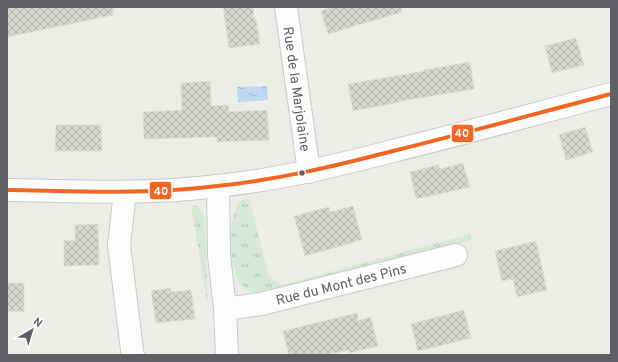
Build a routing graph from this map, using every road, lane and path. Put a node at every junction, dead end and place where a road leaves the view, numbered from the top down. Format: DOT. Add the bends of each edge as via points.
graph roads {
  1 [pos="286,7"];
  2 [pos="611,94"];
  3 [pos="308,172"];
  4 [pos="218,186"];
  5 [pos="7,190"];
  6 [pos="125,192"];
  7 [pos="456,255"];
  8 [pos="225,309"];
  9 [pos="133,355"];
  10 [pos="227,355"];
  1 -- 3 [label="street, Rue de la Marjolaine"];
  2 -- 3 [label="street"];
  3 -- 4 [label="street"];
  4 -- 6 [label="street"];
  4 -- 8 [label="street" via="219,255"];
  5 -- 6 [label="street"];
  6 -- 9 [label="street" via="119,245"];
  7 -- 8 [label="street, Rue du Mont des Pins" via="261,304"];
  8 -- 10 [label="street"];
}
